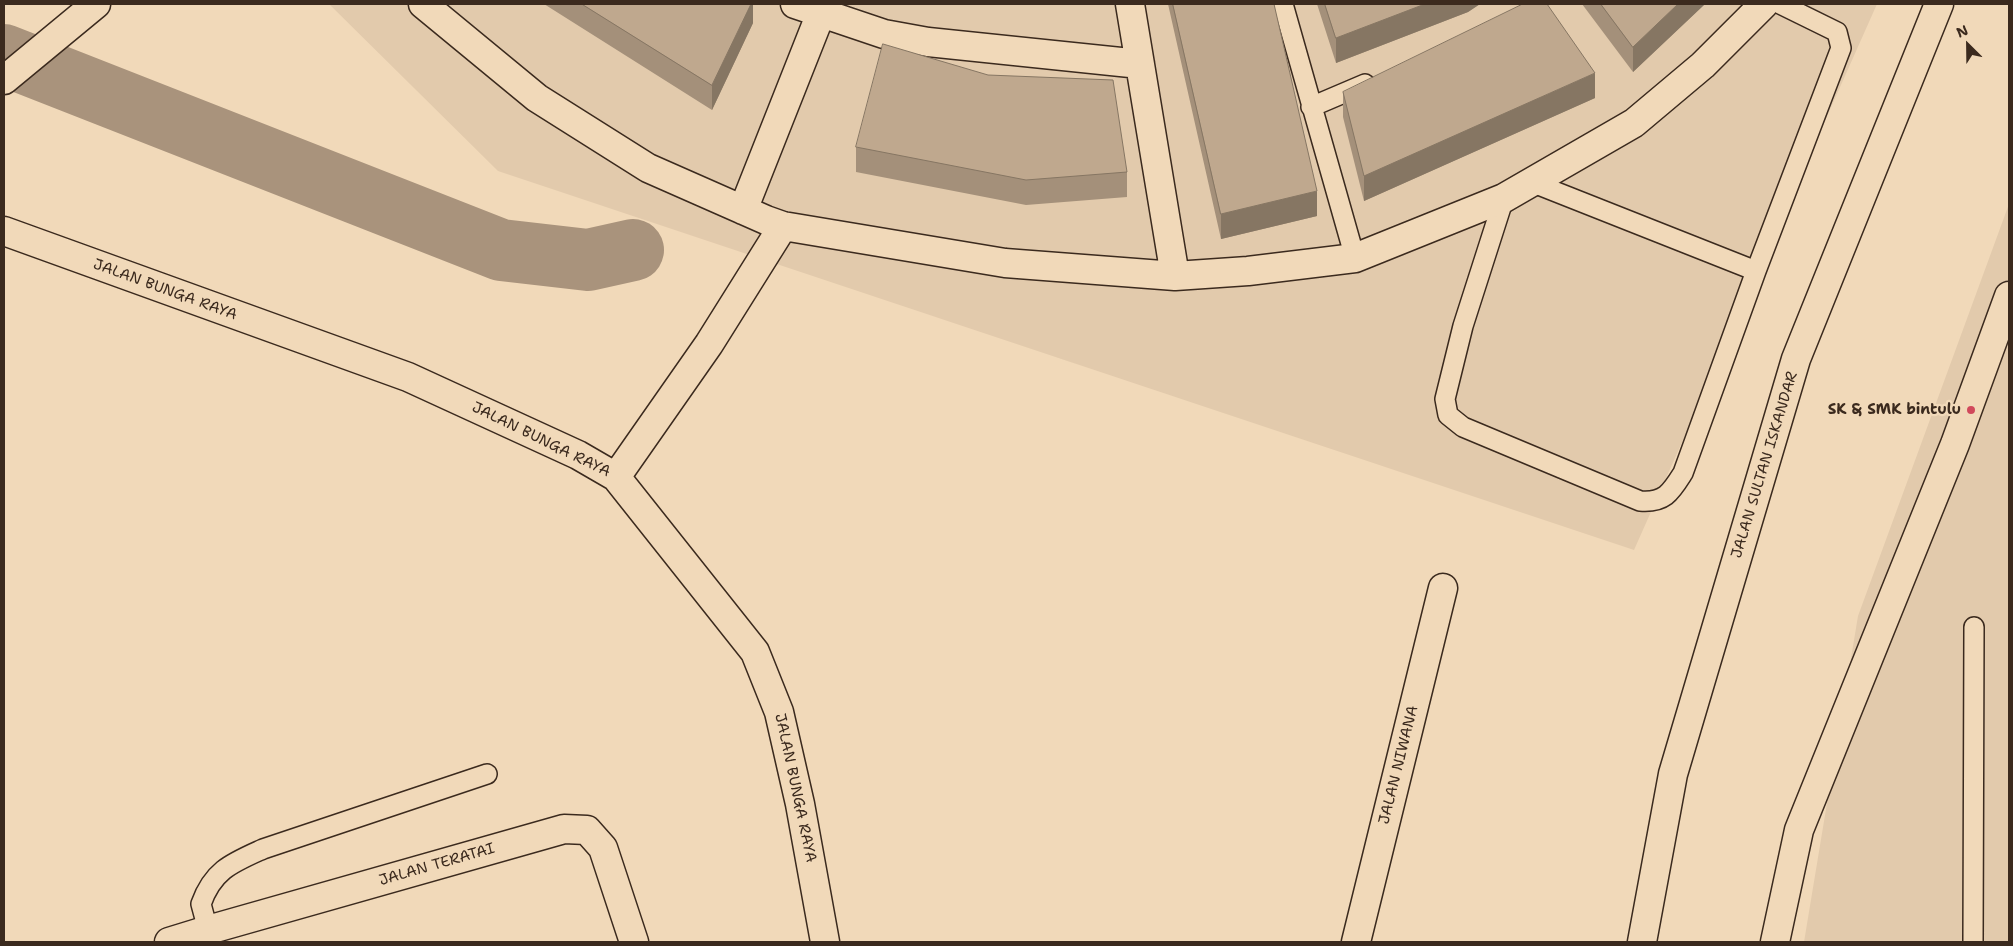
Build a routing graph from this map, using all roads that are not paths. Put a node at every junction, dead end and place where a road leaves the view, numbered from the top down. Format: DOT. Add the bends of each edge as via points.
graph roads {
  1 [pos="96,4"];
  2 [pos="423,4"];
  3 [pos="795,4"];
  4 [pos="1130,4"];
  5 [pos="1283,4"];
  6 [pos="1764,4"];
  7 [pos="1780,4"];
  8 [pos="1939,4"];
  9 [pos="822,13"];
  10 [pos="1140,64"];
  11 [pos="1379,78"];
  12 [pos="4,80"];
  13 [pos="1311,107"];
  14 [pos="1531,182"];
  15 [pos="1504,198"];
  16 [pos="743,210"];
  17 [pos="783,226"];
  18 [pos="4,231"];
  19 [pos="1355,258"];
  20 [pos="1756,271"];
  21 [pos="1175,276"];
  22 [pos="2009,296"];
  23 [pos="616,477"];
  24 [pos="1443,588"];
  25 [pos="1974,627"];
  26 [pos="487,774"];
  27 [pos="210,936"];
  28 [pos="169,942"];
  29 [pos="634,942"];
  30 [pos="825,942"];
  31 [pos="1356,942"];
  32 [pos="1642,942"];
  33 [pos="1775,942"];
  34 [pos="1973,942"];
  1 -- 12 [label="street"];
  2 -- 16 [label="street" via="537,98 648,168"];
  3 -- 9 [label="street"];
  4 -- 10 [label="street"];
  5 -- 13 [label="lane"];
  6 -- 14 [label="street" via="1703,65 1634,122"];
  7 -- 20 [label="lane" via="1837,32 1841,48"];
  8 -- 32 [label="street, JALAN SULTAN ISKANDAR" via="1796,359 1673,774"];
  9 -- 10 [label="street" via="884,34 928,42"];
  9 -- 16 [label="street"];
  10 -- 21 [label="street"];
  11 -- 13 [label="lane"];
  13 -- 19 [label="lane"];
  14 -- 15 [label="street"];
  14 -- 20 [label="lane"];
  15 -- 19 [label="street"];
  15 -- 20 [label="lane" via="1461,335 1445,399 1448,415 1463,427 1640,501 1655,502 1671,492 1684,473"];
  16 -- 17 [label="street"];
  17 -- 21 [label="street" via="1005,263"];
  17 -- 23 [label="street" via="708,344"];
  18 -- 23 [label="street, JALAN BUNGA RAYA" via="408,377 578,455"];
  19 -- 21 [label="street"];
  22 -- 33 [label="street" via="1955,444 1799,830"];
  23 -- 30 [label="street, JALAN BUNGA RAYA" via="755,652 779,712 800,804"];
  24 -- 31 [label="street, JALAN NIWANA"];
  25 -- 34 [label="lane"];
  26 -- 27 [label="lane" via="263,849 230,864 214,877 201,904"];
  27 -- 28 [label="street, JALAN TERATAI"];
  27 -- 29 [label="street, JALAN TERATAI" via="564,829 587,830 603,848"];
}
